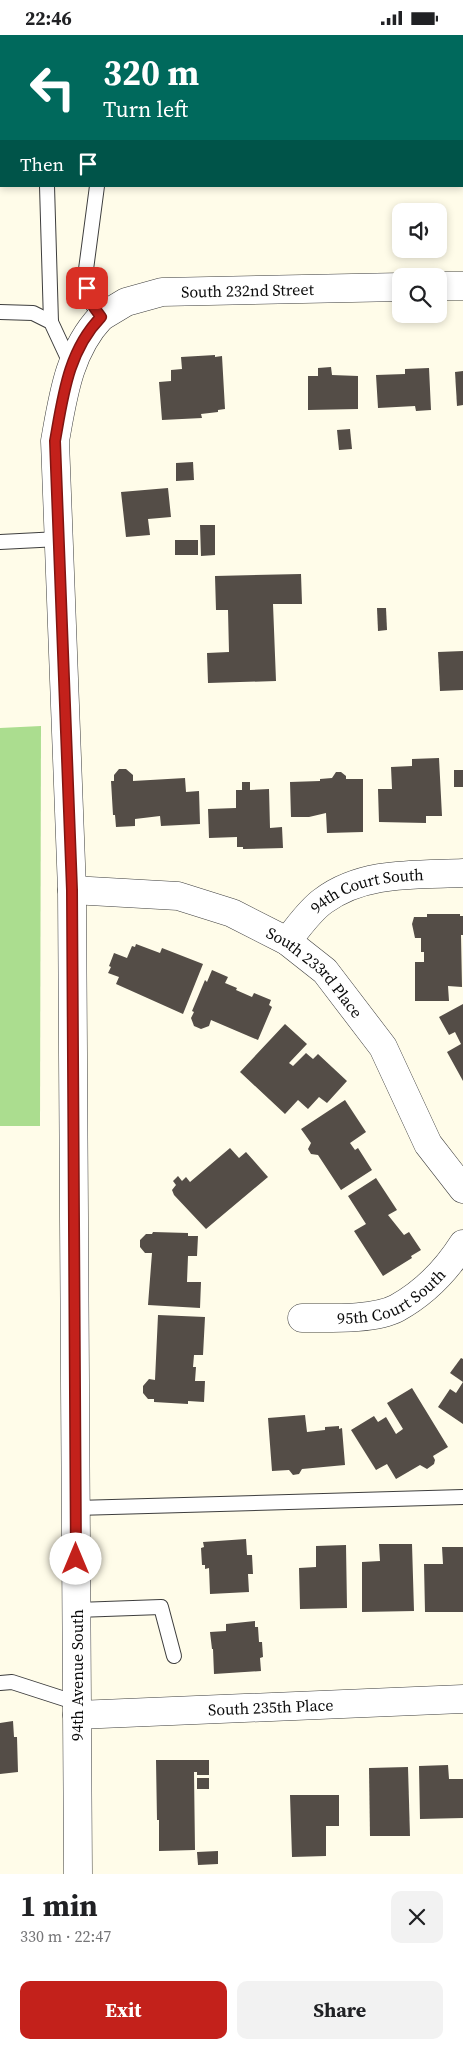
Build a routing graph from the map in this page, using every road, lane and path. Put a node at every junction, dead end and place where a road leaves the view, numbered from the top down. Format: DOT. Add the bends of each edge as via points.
graph roads {
  1 [pos="48,187"];
  2 [pos="97,187"];
  3 [pos="463,285"];
  4 [pos="447,286"];
  5 [pos="392,287"];
  6 [pos="0,312"];
  7 [pos="101,317"];
  8 [pos="51,321"];
  9 [pos="72,366"];
  10 [pos="58,539"];
  11 [pos="0,542"];
  12 [pos="463,873"];
  13 [pos="72,890"];
  14 [pos="287,941"];
  15 [pos="463,1189"];
  16 [pos="463,1244"];
  17 [pos="302,1318"];
  18 [pos="463,1497"];
  19 [pos="76,1507"];
  20 [pos="77,1609"];
  21 [pos="174,1656"];
  22 [pos="0,1683"];
  23 [pos="463,1699"];
  24 [pos="77,1709"];
  25 [pos="78,1874"];
  1 -- 8 [label="lane"];
  2 -- 7 [label="lane" via="85,277 88,299"];
  3 -- 4 [label="street"];
  5 -- 7 [label="street, South 232nd Street" via="162,293 126,302"];
  6 -- 8 [label="lane" via="33,313"];
  7 -- 9 [label="street, 94th Avenue South" via="89,330"];
  8 -- 9 [label="lane"];
  9 -- 10 [label="street, 94th Avenue South" via="66,380 55,441"];
  10 -- 11 [label="lane"];
  10 -- 13 [label="street, 94th Avenue South"];
  12 -- 14 [label="street, 94th Court South" via="385,877 351,884 322,902"];
  13 -- 14 [label="street, South 233rd Place" via="178,896 232,913"];
  13 -- 19 [label="street, 94th Avenue South"];
  14 -- 15 [label="street, South 233rd Place" via="325,971 383,1047 428,1144"];
  16 -- 17 [label="street, 95th Court South" via="450,1265 396,1309 350,1318"];
  18 -- 19 [label="lane"];
  19 -- 20 [label="street, 94th Avenue South"];
  20 -- 21 [label="lane" via="161,1607"];
  20 -- 24 [label="street, 94th Avenue South"];
  22 -- 24 [label="lane" via="12,1682"];
  23 -- 24 [label="street, South 235th Place"];
  24 -- 25 [label="street, 94th Avenue South"];
}
